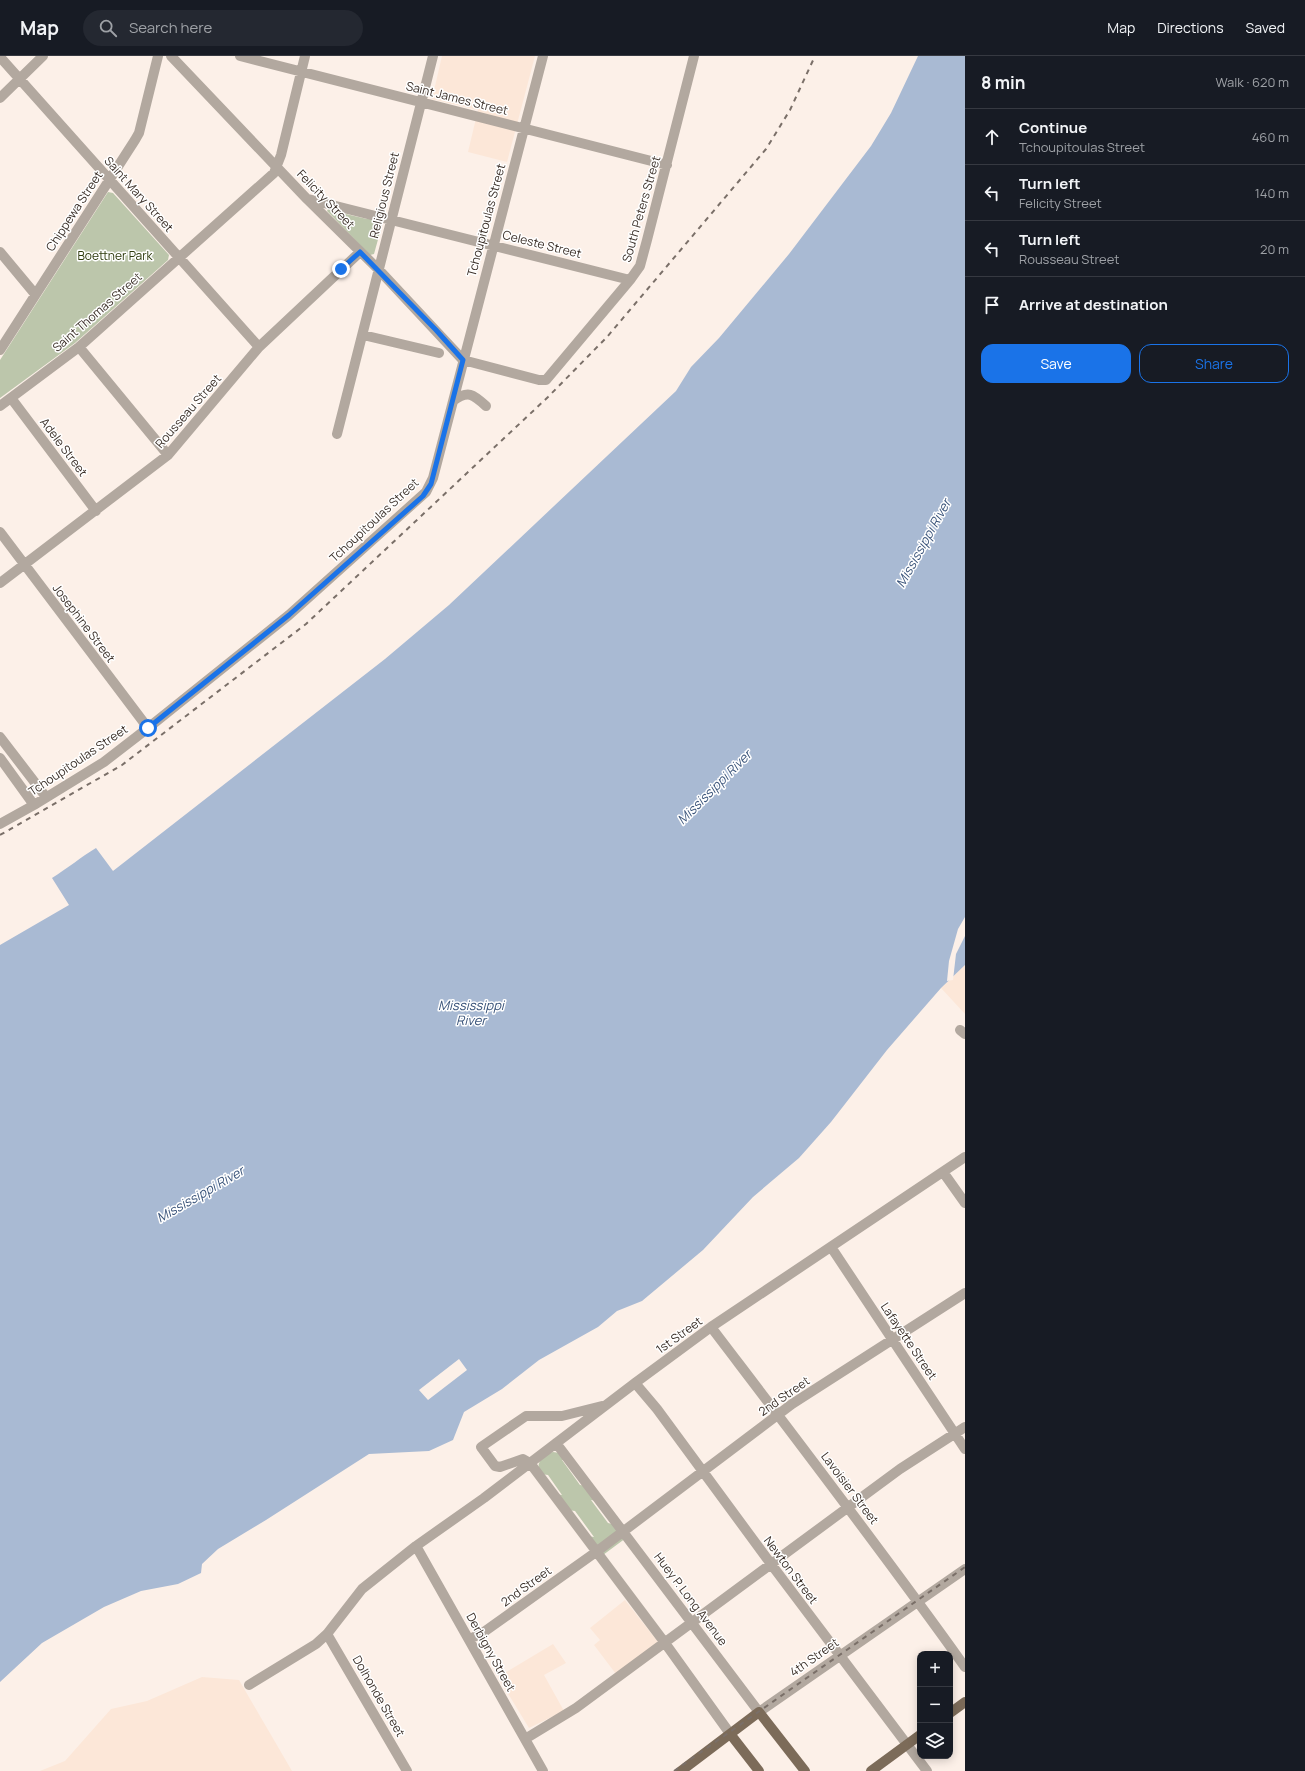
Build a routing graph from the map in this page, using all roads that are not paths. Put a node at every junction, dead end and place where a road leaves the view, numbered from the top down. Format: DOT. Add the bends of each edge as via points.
graph roads {
  1 [pos="43,56"];
  2 [pos="158,56"];
  3 [pos="171,56"];
  4 [pos="240,56"];
  5 [pos="304,56"];
  6 [pos="433,56"];
  7 [pos="543,56"];
  8 [pos="694,56"];
  9 [pos="0,57"];
  10 [pos="301,71"];
  11 [pos="20,80"];
  12 [pos="0,98"];
  13 [pos="421,102"];
  14 [pos="524,128"];
  15 [pos="667,165"];
  16 [pos="277,166"];
  17 [pos="110,180"];
  18 [pos="308,199"];
  19 [pos="391,219"];
  20 [pos="493,245"];
  21 [pos="360,252"];
  22 [pos="1,255"];
  23 [pos="179,258"];
  24 [pos="379,270"];
  25 [pos="630,280"];
  26 [pos="35,294"];
  27 [pos="362,335"];
  28 [pos="79,347"];
  29 [pos="259,347"];
  30 [pos="0,350"];
  31 [pos="439,354"];
  32 [pos="463,360"];
  33 [pos="11,398"];
  34 [pos="453,402"];
  35 [pos="0,406"];
  36 [pos="486,406"];
  37 [pos="338,434"];
  38 [pos="168,455"];
  39 [pos="96,511"];
  40 [pos="0,532"];
  41 [pos="24,564"];
  42 [pos="0,583"];
  43 [pos="148,728"];
  44 [pos="0,737"];
  45 [pos="0,758"];
  46 [pos="46,797"];
  47 [pos="34,805"];
  48 [pos="0,824"];
  49 [pos="965,1157"];
  50 [pos="943,1172"];
  51 [pos="965,1203"];
  52 [pos="831,1248"];
  53 [pos="965,1293"];
  54 [pos="711,1327"];
  55 [pos="894,1340"];
  56 [pos="635,1383"];
  57 [pos="607,1404"];
  58 [pos="778,1415"];
  59 [pos="965,1427"];
  60 [pos="955,1433"];
  61 [pos="556,1443"];
  62 [pos="965,1449"];
  63 [pos="530,1463"];
  64 [pos="702,1471"];
  65 [pos="848,1506"];
  66 [pos="624,1530"];
  67 [pos="416,1546"];
  68 [pos="596,1552"];
  69 [pos="771,1564"];
  70 [pos="965,1569"];
  71 [pos="918,1600"];
  72 [pos="692,1622"];
  73 [pos="327,1634"];
  74 [pos="469,1639"];
  75 [pos="665,1643"];
  76 [pos="839,1655"];
  77 [pos="965,1667"];
  78 [pos="250,1685"];
  79 [pos="965,1702"];
  80 [pos="953,1711"];
  81 [pos="759,1712"];
  82 [pos="731,1735"];
  83 [pos="917,1737"];
  84 [pos="525,1739"];
  85 [pos="907,1744"];
  86 [pos="408,1771"];
  87 [pos="543,1771"];
  88 [pos="681,1771"];
  89 [pos="759,1771"];
  90 [pos="805,1771"];
  91 [pos="871,1771"];
  92 [pos="927,1771"];
  1 -- 11 [label="street"];
  2 -- 17 [label="street, Chippewa Street" via="139,132"];
  3 -- 16 [label="street, Felicity Street"];
  4 -- 10 [label="street, Saint James Street"];
  5 -- 10 [label="street"];
  6 -- 13 [label="street, Religious Street"];
  7 -- 14 [label="street, Tchoupitoulas Street"];
  8 -- 15 [label="street, South Peters Street"];
  9 -- 11 [label="street, Saint Mary Street"];
  10 -- 13 [label="street, Saint James Street"];
  10 -- 16 [label="street"];
  11 -- 12 [label="street"];
  11 -- 17 [label="street, Saint Mary Street"];
  13 -- 14 [label="street, Saint James Street"];
  13 -- 19 [label="street, Religious Street"];
  14 -- 15 [label="street, Saint James Street"];
  14 -- 20 [label="street, Tchoupitoulas Street"];
  15 -- 25 [label="street, South Peters Street" via="640,266"];
  16 -- 18 [label="street, Felicity Street"];
  16 -- 23 [label="street, Saint Thomas Street" via="274,173"];
  17 -- 23 [label="street, Saint Mary Street"];
  17 -- 26 [label="street, Chippewa Street"];
  18 -- 19 [label="street, Celeste Street"];
  18 -- 21 [label="street, Felicity Street"];
  19 -- 20 [label="street, Celeste Street"];
  19 -- 24 [label="street, Religious Street"];
  20 -- 25 [label="street, Celeste Street"];
  20 -- 32 [label="street, Tchoupitoulas Street"];
  21 -- 24 [label="street, Felicity Street"];
  21 -- 29 [label="street, Rousseau Street"];
  22 -- 26 [label="street"];
  23 -- 28 [label="street, Saint Thomas Street"];
  23 -- 29 [label="street, Saint Mary Street"];
  24 -- 27 [label="street, Religious Street"];
  24 -- 32 [label="street, Felicity Street"];
  25 -- 32 [label="street, South Peters Street" via="546,380"];
  26 -- 30 [label="street, Chippewa Street"];
  27 -- 31 [label="street"];
  27 -- 37 [label="street, Religious Street"];
  28 -- 33 [label="street, Saint Thomas Street"];
  28 -- 38 [label="street"];
  29 -- 38 [label="street, Rousseau Street"];
  32 -- 34 [label="street, Tchoupitoulas Street"];
  33 -- 35 [label="street, Saint Thomas Street"];
  33 -- 39 [label="street, Adele Street"];
  34 -- 36 [label="street" via="461,395 467,394 475,396"];
  34 -- 43 [label="street, Tchoupitoulas Street" via="433,478 426,492 289,615"];
  38 -- 39 [label="street, Rousseau Street"];
  39 -- 41 [label="street, Rousseau Street"];
  40 -- 41 [label="street, Josephine Street"];
  41 -- 42 [label="street, Rousseau Street"];
  41 -- 43 [label="street, Josephine Street"];
  43 -- 46 [label="street, Tchoupitoulas Street" via="104,762"];
  44 -- 46 [label="street"];
  45 -- 47 [label="street"];
  46 -- 47 [label="street, Tchoupitoulas Street"];
  47 -- 48 [label="street, Tchoupitoulas Street"];
  49 -- 50 [label="street, 1st Street"];
  50 -- 51 [label="street"];
  50 -- 52 [label="street, 1st Street"];
  52 -- 54 [label="street, 1st Street"];
  52 -- 55 [label="street, Lafayette Street"];
  53 -- 55 [label="street, 2nd Street"];
  54 -- 56 [label="street, 1st Street"];
  54 -- 58 [label="street, Lavoisier Street"];
  55 -- 58 [label="street, 2nd Street"];
  55 -- 60 [label="street, Lafayette Street"];
  56 -- 57 [label="street, 1st Street"];
  56 -- 64 [label="street, Newton Street"];
  57 -- 61 [label="street, 1st Street"];
  57 -- 63 [label="street" via="562,1416 526,1416 481,1447 495,1466 500,1467 523,1459"];
  58 -- 64 [label="street, 2nd Street"];
  58 -- 65 [label="street, Lavoisier Street"];
  59 -- 60 [label="street"];
  60 -- 62 [label="street, Lafayette Street"];
  60 -- 65 [label="street"];
  61 -- 63 [label="street, 1st Street"];
  61 -- 66 [label="street, Huey P. Long Avenue"];
  63 -- 67 [label="street, 1st Street"];
  63 -- 68 [label="street"];
  64 -- 66 [label="street, 2nd Street"];
  64 -- 69 [label="street, Newton Street"];
  65 -- 69 [label="street"];
  65 -- 71 [label="street, Lavoisier Street"];
  66 -- 68 [label="street, 2nd Street"];
  66 -- 72 [label="street, Huey P. Long Avenue"];
  67 -- 73 [label="street, 1st Street" via="362,1590"];
  67 -- 74 [label="street, Derbigny Street"];
  68 -- 74 [label="street, 2nd Street" via="481,1634"];
  68 -- 75 [label="street"];
  69 -- 72 [label="street"];
  69 -- 76 [label="street, Newton Street"];
  70 -- 71 [label="street, 4th Street"];
  71 -- 76 [label="street, 4th Street"];
  71 -- 77 [label="street, Lavoisier Street"];
  72 -- 75 [label="street"];
  72 -- 81 [label="street, Huey P. Long Avenue"];
  73 -- 78 [label="street, 1st Street" via="316,1644"];
  73 -- 86 [label="street, Dolhonde Street"];
  74 -- 84 [label="street, Derbigny Street"];
  75 -- 82 [label="street"];
  75 -- 84 [label="street" via="576,1708"];
  76 -- 81 [label="street, 4th Street"];
  76 -- 85 [label="street, Newton Street"];
  79 -- 80 [label="main road"];
  81 -- 82 [label="main road, 4th Street"];
  81 -- 90 [label="main road, Huey P. Long Avenue"];
  82 -- 88 [label="main road, 4th Street"];
  82 -- 89 [label="main road"];
  83 -- 85 [label="main road"];
  84 -- 87 [label="street, Derbigny Street"];
  85 -- 91 [label="main road"];
  85 -- 92 [label="street, Newton Street"];
}
